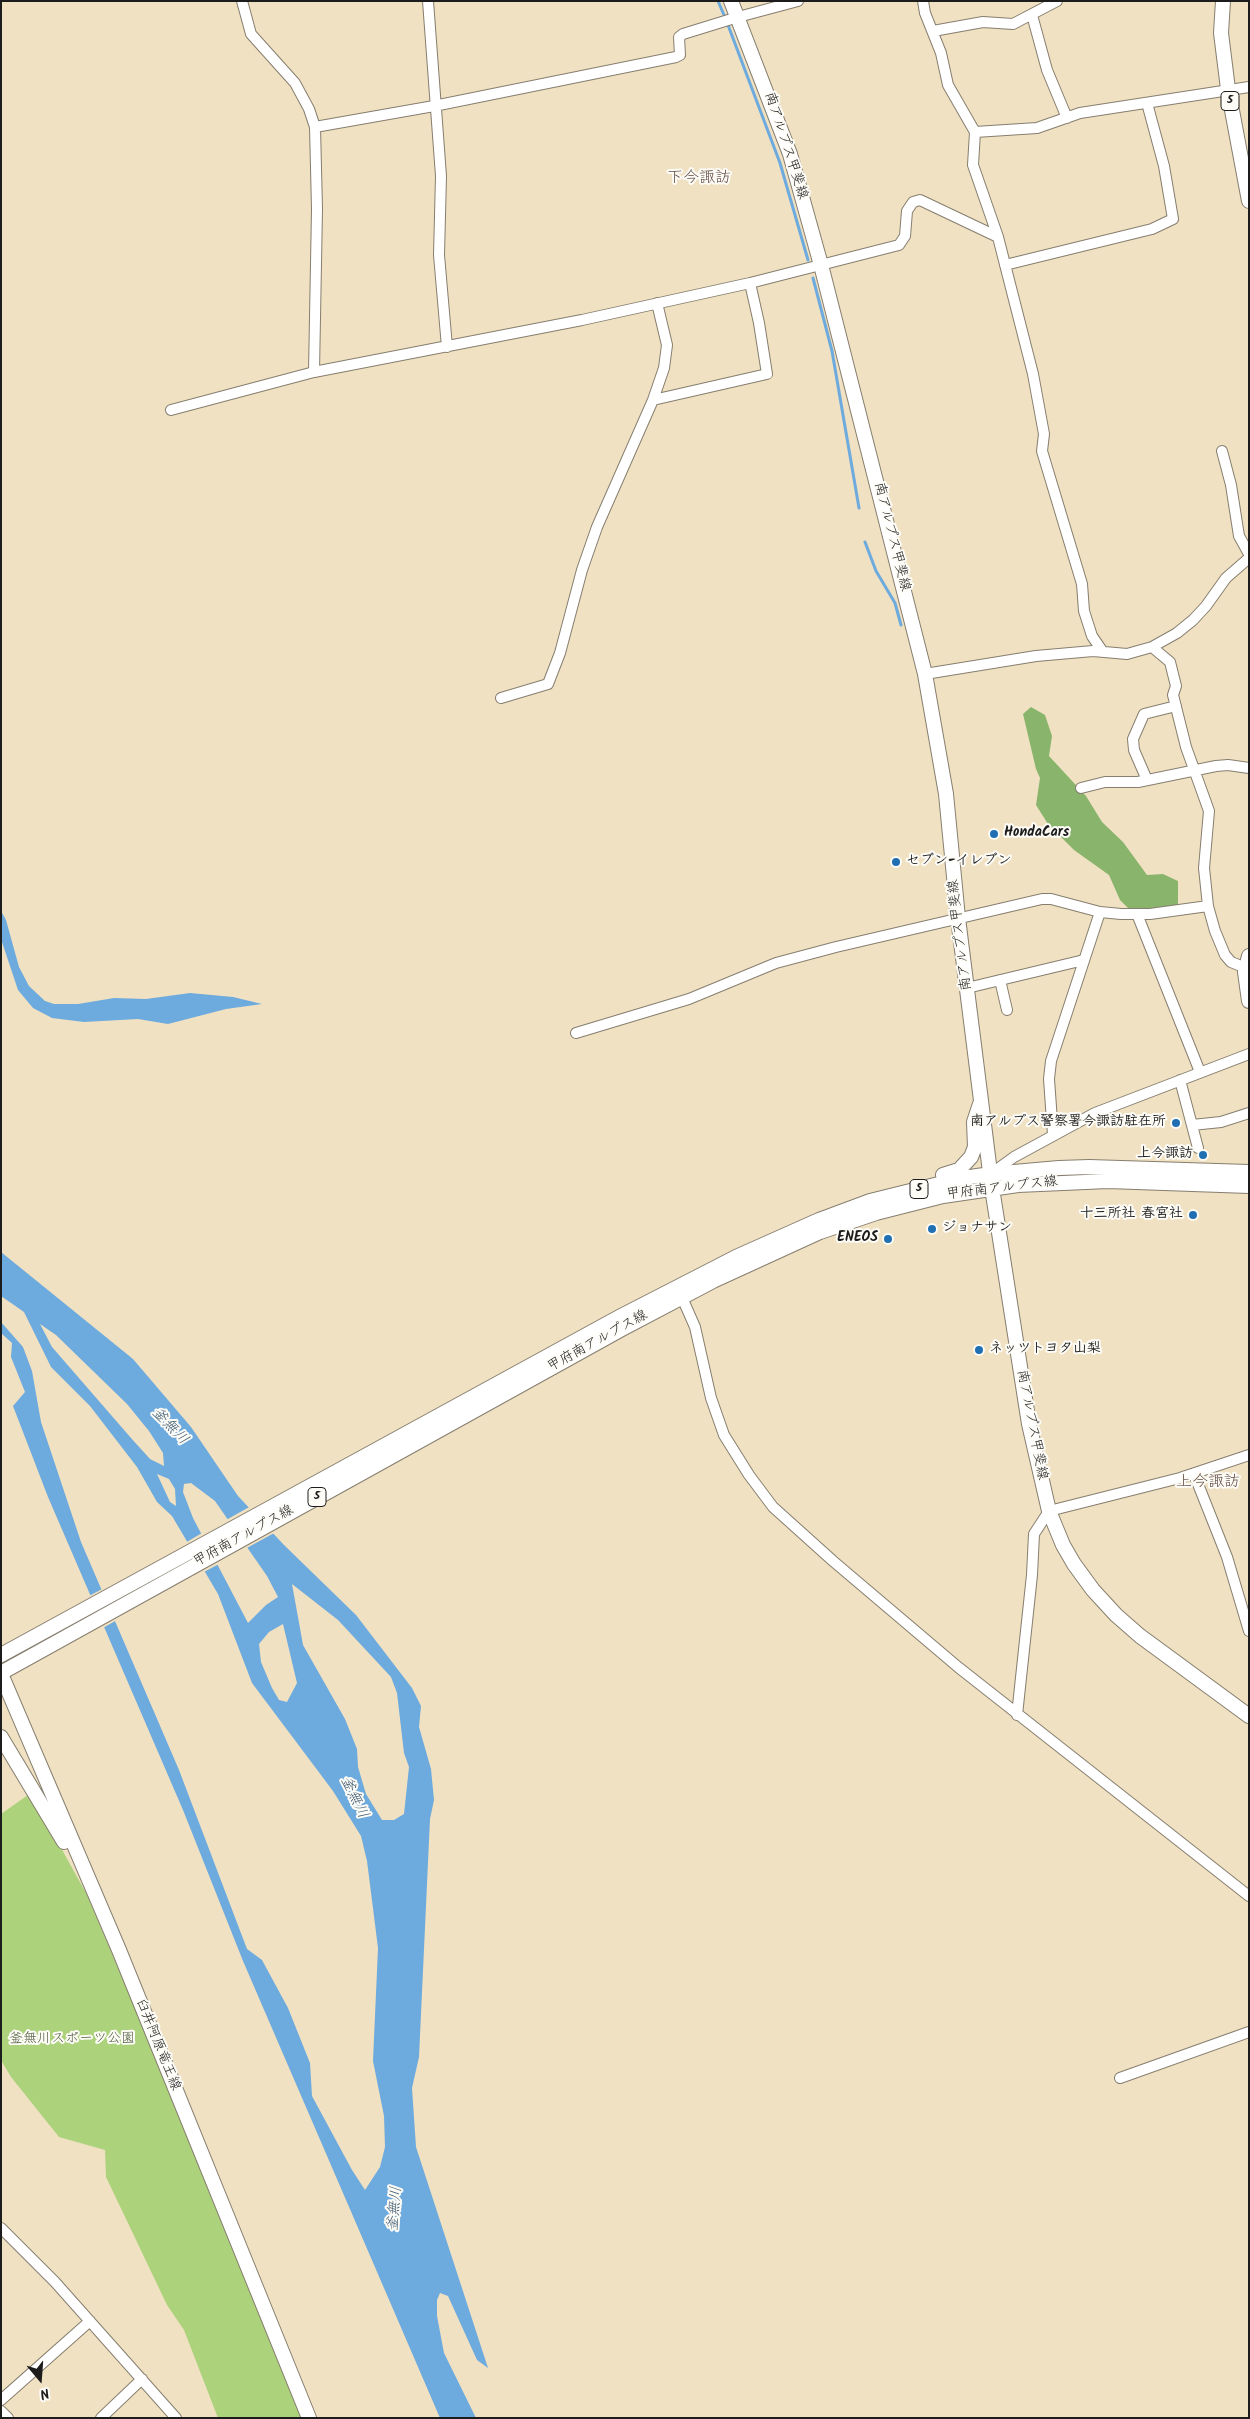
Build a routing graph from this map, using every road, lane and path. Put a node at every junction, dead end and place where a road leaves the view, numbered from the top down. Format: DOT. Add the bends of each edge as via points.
graph roads {
  1 [pos="242,1"];
  2 [pos="428,1"];
  3 [pos="731,1"];
  4 [pos="798,1"];
  5 [pos="923,1"];
  6 [pos="1057,1"];
  7 [pos="1215,1"];
  8 [pos="1222,1"];
  9 [pos="1032,15"];
  10 [pos="1221,16"];
  11 [pos="738,17"];
  12 [pos="933,31"];
  13 [pos="1249,86"];
  14 [pos="1228,89"];
  15 [pos="1147,103"];
  16 [pos="434,106"];
  17 [pos="1067,118"];
  18 [pos="315,127"];
  19 [pos="975,132"];
  20 [pos="1247,185"];
  21 [pos="1249,201"];
  22 [pos="998,237"];
  23 [pos="821,265"];
  24 [pos="1005,265"];
  25 [pos="750,283"];
  26 [pos="657,303"];
  27 [pos="447,347"];
  28 [pos="314,372"];
  29 [pos="653,400"];
  30 [pos="171,410"];
  31 [pos="1222,451"];
  32 [pos="1249,556"];
  33 [pos="1152,647"];
  34 [pos="1103,652"];
  35 [pos="925,674"];
  36 [pos="500,698"];
  37 [pos="1176,706"];
  38 [pos="1249,768"];
  39 [pos="1196,772"];
  40 [pos="1147,780"];
  41 [pos="1081,788"];
  42 [pos="1208,906"];
  43 [pos="1100,912"];
  44 [pos="1136,914"];
  45 [pos="958,918"];
  46 [pos="1084,960"];
  47 [pos="1247,962"];
  48 [pos="1000,980"];
  49 [pos="967,988"];
  50 [pos="1249,1001"];
  51 [pos="1007,1010"];
  52 [pos="576,1033"];
  53 [pos="1249,1054"];
  54 [pos="1200,1072"];
  55 [pos="1180,1080"];
  56 [pos="981,1101"];
  57 [pos="1249,1113"];
  58 [pos="1192,1125"];
  59 [pos="1053,1135"];
  60 [pos="1198,1148"];
  61 [pos="1249,1172"];
  62 [pos="992,1181"];
  63 [pos="1249,1186"];
  64 [pos="870,1202"];
  65 [pos="679,1292"];
  66 [pos="619,1324"];
  67 [pos="1249,1455"];
  68 [pos="1194,1474"];
  69 [pos="1048,1511"];
  70 [pos="1249,1631"];
  71 [pos="4,1654"];
  72 [pos="5,1671"];
  73 [pos="1017,1715"];
  74 [pos="1249,1716"];
  75 [pos="1,1737"];
  76 [pos="83,1869"];
  77 [pos="1249,1896"];
  78 [pos="1249,2032"];
  79 [pos="1120,2078"];
  80 [pos="1,2228"];
  81 [pos="90,2321"];
  82 [pos="142,2379"];
  83 [pos="1,2400"];
  84 [pos="1,2411"];
  85 [pos="8,2418"];
  86 [pos="101,2418"];
  87 [pos="176,2418"];
  88 [pos="308,2418"];
  1 -- 18 [label="street" via="251,34 295,83"];
  2 -- 16 [label="street"];
  3 -- 11 [label="main road, 南アルプス甲斐線"];
  4 -- 11 [label="street"];
  5 -- 12 [label="street"];
  6 -- 9 [label="street"];
  7 -- 10 [label="street"];
  8 -- 10 [label="main road, 5"];
  9 -- 12 [label="street" via="1013,24 982,22"];
  9 -- 17 [label="street" via="1047,70"];
  10 -- 14 [label="main road, 5"];
  11 -- 16 [label="street" via="679,37 680,55 676,57"];
  11 -- 23 [label="main road, 南アルプス甲斐線" via="790,154"];
  12 -- 19 [label="street" via="942,53 948,85"];
  13 -- 14 [label="street"];
  14 -- 15 [label="street"];
  14 -- 20 [label="main road, 5"];
  15 -- 17 [label="street" via="1080,113"];
  15 -- 24 [label="street" via="1164,166 1172,219 1152,229"];
  16 -- 18 [label="street"];
  16 -- 27 [label="street" via="441,176 439,254"];
  17 -- 19 [label="street" via="1037,128"];
  18 -- 28 [label="street"];
  19 -- 22 [label="street" via="973,165"];
  20 -- 21 [label="main road, 5"];
  22 -- 23 [label="street" via="920,200 913,202 907,211 905,236 899,245"];
  22 -- 24 [label="street"];
  23 -- 25 [label="street"];
  23 -- 35 [label="main road, 南アルプス甲斐線"];
  24 -- 34 [label="street" via="1033,374 1044,434 1042,450 1082,584 1084,611 1092,636"];
  25 -- 26 [label="street"];
  25 -- 29 [label="street" via="767,374"];
  26 -- 27 [label="street"];
  26 -- 29 [label="street" via="667,345 664,368"];
  27 -- 28 [label="street"];
  28 -- 30 [label="street"];
  29 -- 36 [label="street" via="597,527 548,684"];
  31 -- 32 [label="street" via="1239,536"];
  32 -- 33 [label="street" via="1226,578 1193,620"];
  33 -- 34 [label="street" via="1128,654"];
  33 -- 37 [label="street" via="1170,662 1176,686 1173,695"];
  34 -- 35 [label="street" via="1026,658"];
  35 -- 45 [label="main road, 南アルプス甲斐線" via="946,794"];
  37 -- 39 [label="street"];
  37 -- 40 [label="street" via="1144,714 1133,739 1134,750"];
  38 -- 39 [label="street" via="1228,765"];
  39 -- 40 [label="street"];
  39 -- 42 [label="street" via="1210,811 1204,868"];
  40 -- 41 [label="street" via="1105,782"];
  42 -- 44 [label="street"];
  42 -- 47 [label="street" via="1225,955 1231,962"];
  43 -- 44 [label="street"];
  43 -- 45 [label="street" via="1051,898"];
  43 -- 46 [label="street"];
  44 -- 54 [label="street"];
  45 -- 49 [label="main road, 南アルプス甲斐線"];
  45 -- 52 [label="street" via="776,963 689,999"];
  46 -- 48 [label="street"];
  46 -- 59 [label="street" via="1051,1061"];
  47 -- 50 [label="main road"];
  48 -- 49 [label="street"];
  48 -- 51 [label="street"];
  49 -- 56 [label="main road, 南アルプス甲斐線"];
  53 -- 54 [label="street"];
  54 -- 55 [label="street"];
  55 -- 58 [label="street"];
  55 -- 59 [label="street" via="1095,1113"];
  56 -- 62 [label="main road, 南アルプス甲斐線"];
  56 -- 64 [label="main road" via="974,1122 975,1147 965,1165 959,1170 900,1187"];
  57 -- 58 [label="street" via="1221,1122"];
  58 -- 60 [label="street"];
  59 -- 62 [label="street" via="1014,1157"];
  61 -- 62 [label="main road, 甲府南アルプス線 / 5" via="1059,1168"];
  62 -- 63 [label="main road, 甲府南アルプス線 / 5"];
  62 -- 64 [label="main road, 甲府南アルプス線 / 5" via="963,1178"];
  62 -- 65 [label="main road, 甲府南アルプス線 / 5" via="820,1232"];
  62 -- 69 [label="main road, 南アルプス甲斐線" via="1029,1424"];
  64 -- 65 [label="main road, 甲府南アルプス線 / 5" via="793,1230"];
  65 -- 66 [label="main road, 甲府南アルプス線 / 5"];
  65 -- 73 [label="street" via="695,1327 724,1435 773,1507 847,1574"];
  66 -- 71 [label="main road, 甲府南アルプス線 / 5"];
  66 -- 72 [label="main road, 甲府南アルプス線 / 5"];
  67 -- 68 [label="street"];
  68 -- 69 [label="street"];
  68 -- 70 [label="street" via="1227,1557"];
  69 -- 73 [label="street" via="1034,1534"];
  69 -- 74 [label="main road, 南アルプス甲斐線" via="1074,1564 1116,1615"];
  72 -- 76 [label="main road, 臼井阿原竜王線"];
  73 -- 77 [label="street"];
  75 -- 76 [label="main road"];
  76 -- 88 [label="main road, 臼井阿原竜王線" via="130,1977"];
  78 -- 79 [label="street"];
  80 -- 81 [label="street"];
  81 -- 82 [label="street"];
  81 -- 83 [label="street"];
  82 -- 86 [label="street"];
  82 -- 87 [label="street"];
  84 -- 85 [label="street"];
}
